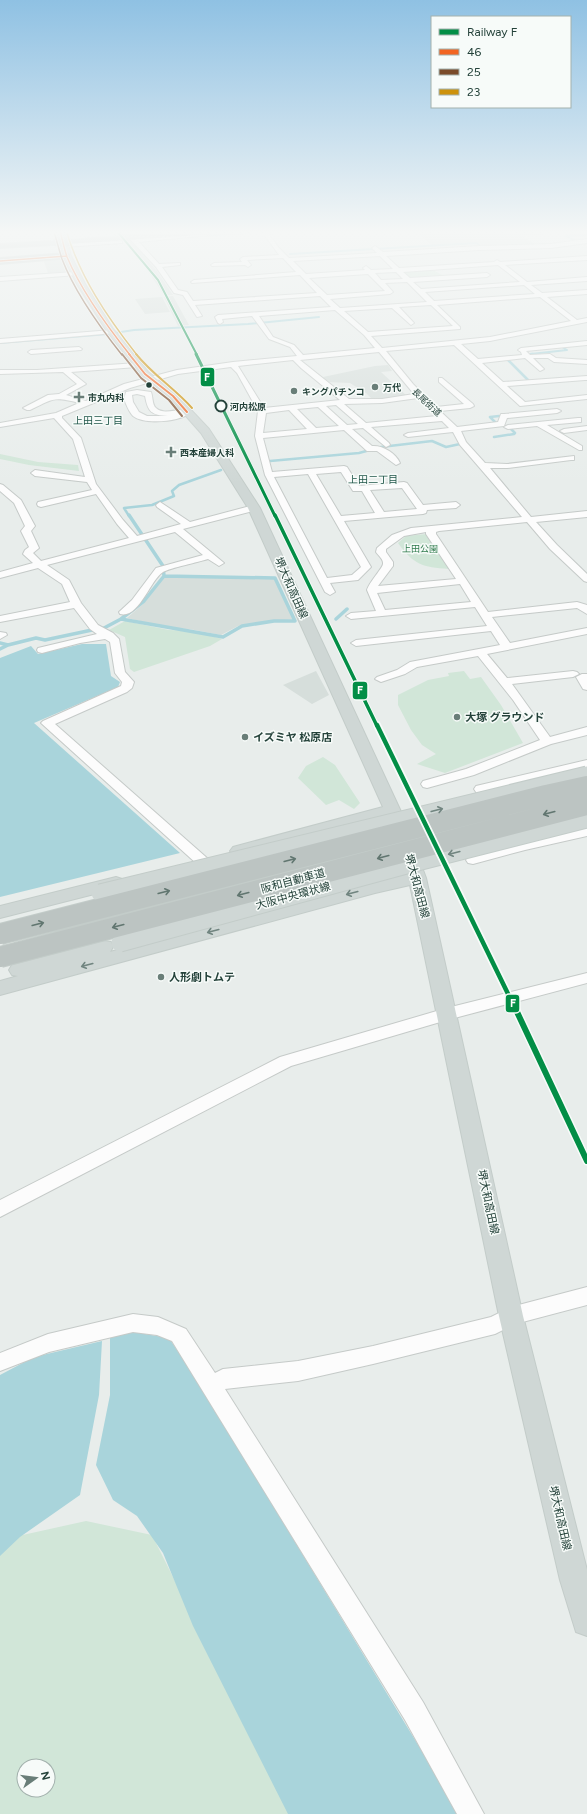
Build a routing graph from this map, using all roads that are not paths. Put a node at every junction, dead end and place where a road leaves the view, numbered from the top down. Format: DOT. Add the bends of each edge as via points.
graph roads {
  1 [pos="254,314"];
  2 [pos="100,315"];
  3 [pos="223,315"];
  4 [pos="344,315"];
  5 [pos="403,315"];
  6 [pos="445,315"];
  7 [pos="572,315"];
  8 [pos="220,322"];
  9 [pos="584,322"];
  10 [pos="411,323"];
  11 [pos="112,333"];
  12 [pos="366,334"];
  13 [pos="64,337"];
  14 [pos="0,341"];
  15 [pos="456,343"];
  16 [pos="510,343"];
  17 [pos="587,343"];
  18 [pos="587,348"];
  19 [pos="381,350"];
  20 [pos="571,350"];
  21 [pos="31,352"];
  22 [pos="39,352"];
  23 [pos="528,356"];
  24 [pos="299,358"];
  25 [pos="41,360"];
  26 [pos="477,361"];
  27 [pos="587,362"];
  28 [pos="233,364"];
  29 [pos="137,365"];
  30 [pos="66,370"];
  31 [pos="578,370"];
  32 [pos="0,372"];
  33 [pos="152,378"];
  34 [pos="442,380"];
  35 [pos="554,380"];
  36 [pos="534,381"];
  37 [pos="586,381"];
  38 [pos="501,384"];
  39 [pos="558,394"];
  40 [pos="421,395"];
  41 [pos="61,396"];
  42 [pos="587,397"];
  43 [pos="568,400"];
  44 [pos="347,401"];
  45 [pos="338,402"];
  46 [pos="86,403"];
  47 [pos="319,404"];
  48 [pos="290,407"];
  49 [pos="27,408"];
  50 [pos="577,408"];
  51 [pos="435,409"];
  52 [pos="262,411"];
  53 [pos="556,411"];
  54 [pos="187,412"];
  55 [pos="58,415"];
  56 [pos="444,418"];
  57 [pos="578,420"];
  58 [pos="0,424"];
  59 [pos="539,424"];
  60 [pos="364,425"];
  61 [pos="504,426"];
  62 [pos="344,427"];
  63 [pos="587,428"];
  64 [pos="313,430"];
  65 [pos="456,430"];
  66 [pos="519,432"];
  67 [pos="552,432"];
  68 [pos="408,435"];
  69 [pos="259,436"];
  70 [pos="386,445"];
  71 [pos="579,448"];
  72 [pos="571,458"];
  73 [pos="396,463"];
  74 [pos="483,465"];
  75 [pos="310,471"];
  76 [pos="35,473"];
  77 [pos="269,475"];
  78 [pos="370,478"];
  79 [pos="90,480"];
  80 [pos="376,487"];
  81 [pos="1,488"];
  82 [pos="364,488"];
  83 [pos="98,491"];
  84 [pos="41,504"];
  85 [pos="160,505"];
  86 [pos="456,505"];
  87 [pos="254,508"];
  88 [pos="421,508"];
  89 [pos="587,514"];
  90 [pos="381,515"];
  91 [pos="338,519"];
  92 [pos="527,519"];
  93 [pos="189,526"];
  94 [pos="434,528"];
  95 [pos="177,529"];
  96 [pos="136,540"];
  97 [pos="209,556"];
  98 [pos="219,563"];
  99 [pos="40,565"];
  100 [pos="0,575"];
  101 [pos="587,579"];
  102 [pos="325,581"];
  103 [pos="462,581"];
  104 [pos="372,590"];
  105 [pos="330,592"];
  106 [pos="76,604"];
  107 [pos="477,604"];
  108 [pos="587,611"];
  109 [pos="124,612"];
  110 [pos="382,613"];
  111 [pos="485,615"];
  112 [pos="351,616"];
  113 [pos="0,619"];
  114 [pos="494,628"];
  115 [pos="587,631"];
  116 [pos="109,635"];
  117 [pos="356,643"];
  118 [pos="506,646"];
  119 [pos="42,650"];
  120 [pos="483,656"];
  121 [pos="573,674"];
  122 [pos="587,677"];
  123 [pos="381,679"];
  124 [pos="503,682"];
  125 [pos="587,687"];
  126 [pos="587,732"];
  127 [pos="547,741"];
  128 [pos="587,764"];
  129 [pos="470,772"];
  130 [pos="587,775"];
  131 [pos="428,784"];
  132 [pos="587,786"];
  133 [pos="485,787"];
  134 [pos="587,805"];
  135 [pos="392,810"];
  136 [pos="587,819"];
  137 [pos="587,832"];
  138 [pos="524,846"];
  139 [pos="473,860"];
  140 [pos="202,861"];
  141 [pos="417,878"];
  142 [pos="0,912"];
  143 [pos="0,918"];
  144 [pos="0,934"];
  145 [pos="0,957"];
  146 [pos="0,975"];
  147 [pos="587,978"];
  148 [pos="0,988"];
  149 [pos="447,1014"];
  150 [pos="0,1209"];
  151 [pos="587,1296"];
  152 [pos="511,1316"];
  153 [pos="2,1358"];
  154 [pos="212,1386"];
  155 [pos="587,1621"];
  156 [pos="471,1814"];
  1 -- 24 [label="street" via="271,338 292,346"];
  2 -- 11 [label="main road, 堺大和高田線"];
  3 -- 8 [label="street" via="218,317"];
  4 -- 12 [label="street, 長尾街道"];
  5 -- 10 [label="street"];
  6 -- 12 [label="street" via="458,328"];
  7 -- 9 [label="street"];
  9 -- 16 [label="street"];
  9 -- 16 [label="street"];
  11 -- 13 [label="street"];
  11 -- 29 [label="main road, 堺大和高田線"];
  12 -- 19 [label="street, 長尾街道"];
  13 -- 14 [label="street"];
  13 -- 22 [label="street" via="78,346 79,351"];
  15 -- 16 [label="street"];
  15 -- 19 [label="street"];
  15 -- 26 [label="street"];
  16 -- 17 [label="street"];
  16 -- 23 [label="street"];
  18 -- 20 [label="street"];
  19 -- 24 [label="street"];
  19 -- 40 [label="street, 長尾街道" via="406,382"];
  21 -- 22 [label="street"];
  22 -- 25 [label="street"];
  23 -- 26 [label="street"];
  23 -- 27 [label="street" via="550,356 554,360"];
  23 -- 35 [label="street"];
  24 -- 28 [label="street"];
  24 -- 44 [label="street" via="303,367"];
  26 -- 38 [label="street"];
  28 -- 33 [label="street"];
  28 -- 52 [label="street"];
  29 -- 30 [label="street" via="86,365"];
  29 -- 33 [label="main road, 堺大和高田線"];
  30 -- 32 [label="street"];
  30 -- 41 [label="street" via="82,384"];
  31 -- 37 [label="street"];
  33 -- 46 [label="street"];
  33 -- 54 [label="main road, 堺大和高田線"];
  34 -- 51 [label="street" via="470,406"];
  35 -- 36 [label="street"];
  35 -- 37 [label="street"];
  36 -- 37 [label="street" via="546,387"];
  36 -- 38 [label="street"];
  38 -- 43 [label="street" via="523,404"];
  39 -- 43 [label="street"];
  40 -- 44 [label="street" via="382,401"];
  40 -- 51 [label="street, 長尾街道"];
  41 -- 46 [label="street"];
  41 -- 49 [label="street" via="51,397"];
  42 -- 43 [label="street"];
  43 -- 50 [label="street"];
  44 -- 45 [label="street"];
  45 -- 47 [label="street"];
  45 -- 60 [label="street"];
  46 -- 55 [label="street"];
  47 -- 48 [label="street"];
  47 -- 62 [label="street"];
  48 -- 52 [label="street"];
  48 -- 64 [label="street"];
  51 -- 56 [label="street, 長尾街道"];
  52 -- 69 [label="street"];
  53 -- 61 [label="street" via="504,416"];
  54 -- 54 [label="street" via="182,416 142,417 134,412 128,396 136,392 147,393 150,408 157,412"];
  54 -- 87 [label="main road, 堺大和高田線" via="209,437"];
  55 -- 58 [label="street"];
  55 -- 79 [label="street" via="77,438"];
  56 -- 60 [label="street"];
  56 -- 65 [label="street, 長尾街道"];
  57 -- 59 [label="street"];
  59 -- 61 [label="street"];
  59 -- 67 [label="street"];
  60 -- 62 [label="street"];
  60 -- 70 [label="street"];
  61 -- 65 [label="street"];
  61 -- 66 [label="street"];
  62 -- 64 [label="street"];
  62 -- 73 [label="street" via="370,449 380,448"];
  63 -- 67 [label="street"];
  64 -- 69 [label="street"];
  65 -- 68 [label="street"];
  65 -- 74 [label="street, 長尾街道"];
  67 -- 71 [label="street"];
  69 -- 77 [label="street"];
  72 -- 74 [label="street" via="507,466"];
  74 -- 92 [label="street, 長尾街道"];
  75 -- 77 [label="street"];
  75 -- 82 [label="street" via="344,469 356,489"];
  75 -- 91 [label="street"];
  76 -- 79 [label="street"];
  77 -- 102 [label="street"];
  78 -- 80 [label="street"];
  79 -- 83 [label="street"];
  80 -- 82 [label="street"];
  80 -- 88 [label="street" via="404,485"];
  81 -- 99 [label="street" via="20,506 30,526 26,535 34,546 28,554"];
  82 -- 90 [label="street"];
  83 -- 84 [label="street"];
  83 -- 96 [label="street"];
  85 -- 93 [label="street"];
  86 -- 88 [label="street"];
  87 -- 93 [label="street"];
  87 -- 135 [label="main road, 堺大和高田線"];
  88 -- 90 [label="street" via="423,511"];
  89 -- 92 [label="street"];
  90 -- 91 [label="street"];
  91 -- 102 [label="street" via="366,567 356,578"];
  92 -- 94 [label="street"];
  92 -- 101 [label="street, 長尾街道"];
  93 -- 95 [label="street"];
  94 -- 103 [label="street" via="430,532"];
  94 -- 104 [label="street" via="403,532 382,548 381,552 388,566 374,581"];
  95 -- 96 [label="street"];
  95 -- 97 [label="street"];
  96 -- 99 [label="street"];
  97 -- 98 [label="street"];
  97 -- 109 [label="street" via="159,570 136,602"];
  99 -- 100 [label="street"];
  99 -- 106 [label="street" via="66,582"];
  102 -- 105 [label="street"];
  103 -- 104 [label="street"];
  103 -- 107 [label="street"];
  104 -- 110 [label="street"];
  106 -- 113 [label="street"];
  106 -- 116 [label="street" via="94,627"];
  107 -- 110 [label="street"];
  107 -- 111 [label="street"];
  108 -- 111 [label="street" via="577,605"];
  110 -- 112 [label="street"];
  111 -- 114 [label="street"];
  114 -- 117 [label="street"];
  114 -- 118 [label="street"];
  115 -- 118 [label="street"];
  116 -- 119 [label="street"];
  116 -- 140 [label="street" via="115,641 120,673 128,682 126,688 47,723"];
  118 -- 123 [label="street" via="414,664"];
  120 -- 124 [label="street"];
  121 -- 124 [label="street"];
  122 -- 125 [label="street" via="582,677"];
  124 -- 127 [label="street"];
  126 -- 127 [label="street"];
  127 -- 129 [label="street"];
  128 -- 133 [label="street"];
  129 -- 131 [label="street"];
  129 -- 133 [label="street"];
  143 -- 130 [label="main road, one-way, bridge"];
  144 -- 132 [label="highway, 阪和自動車道, one-way, bridge"];
  133 -- 138 [label="street" via="480,789"];
  134 -- 145 [label="highway, 阪和自動車道, one-way, bridge"];
  135 -- 140 [label="main road"];
  135 -- 141 [label="main road, 堺大和高田線"];
  136 -- 146 [label="main road, 大阪中央環状線, one-way, bridge" via="421,861"];
  137 -- 138 [label="street"];
  138 -- 139 [label="street"];
  140 -- 142 [label="main road"];
  141 -- 148 [label="main road, one-way" via="375,886"];
  141 -- 149 [label="main road, 堺大和高田線"];
  147 -- 149 [label="street"];
  149 -- 150 [label="street" via="286,1061"];
  149 -- 152 [label="main road, 堺大和高田線"];
  151 -- 152 [label="street"];
  152 -- 154 [label="street" via="495,1325 374,1355 298,1371 223,1379"];
  152 -- 155 [label="main road, 堺大和高田線"];
  153 -- 154 [label="street" via="48,1343 132,1323 158,1326 179,1335"];
  154 -- 156 [label="street" via="414,1711"];
}
